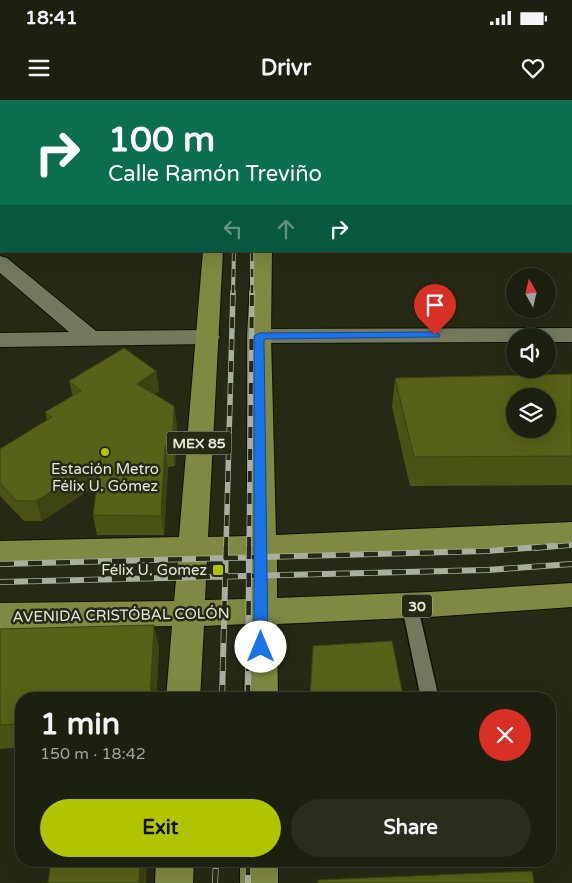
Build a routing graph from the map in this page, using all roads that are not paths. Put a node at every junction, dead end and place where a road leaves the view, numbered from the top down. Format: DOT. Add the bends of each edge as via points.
graph roads {
  1 [pos="213,252"];
  2 [pos="262,252"];
  3 [pos="0,262"];
  4 [pos="572,335"];
  5 [pos="208,336"];
  6 [pos="259,336"];
  7 [pos="90,338"];
  8 [pos="0,340"];
  9 [pos="572,533"];
  10 [pos="262,547"];
  11 [pos="191,549"];
  12 [pos="0,552"];
  13 [pos="572,595"];
  14 [pos="410,607"];
  15 [pos="261,613"];
  16 [pos="187,614"];
  17 [pos="0,616"];
  18 [pos="182,692"];
  19 [pos="260,692"];
  20 [pos="428,692"];
  21 [pos="175,867"];
  22 [pos="259,867"];
  23 [pos="174,883"];
  24 [pos="259,883"];
  1 -- 5 [label="main road, MEX 85"];
  2 -- 6 [label="main road"];
  3 -- 7 [label="street"];
  4 -- 6 [label="street"];
  5 -- 7 [label="street"];
  5 -- 11 [label="main road, MEX 85"];
  6 -- 10 [label="main road"];
  7 -- 8 [label="street"];
  9 -- 10 [label="main road"];
  10 -- 11 [label="main road"];
  10 -- 15 [label="main road"];
  11 -- 12 [label="main road"];
  11 -- 16 [label="main road, MEX 85"];
  13 -- 14 [label="main road, AVENIDA CRISTÓBAL COLÓN / 30"];
  14 -- 15 [label="main road, AVENIDA CRISTÓBAL COLÓN / 30"];
  14 -- 20 [label="lane"];
  15 -- 16 [label="main road, AVENIDA CRISTÓBAL COLÓN / 30"];
  15 -- 19 [label="main road"];
  16 -- 17 [label="main road, AVENIDA CRISTÓBAL COLÓN / 30"];
  16 -- 18 [label="main road, MEX 85"];
  21 -- 23 [label="main road"];
  22 -- 24 [label="main road"];
}
